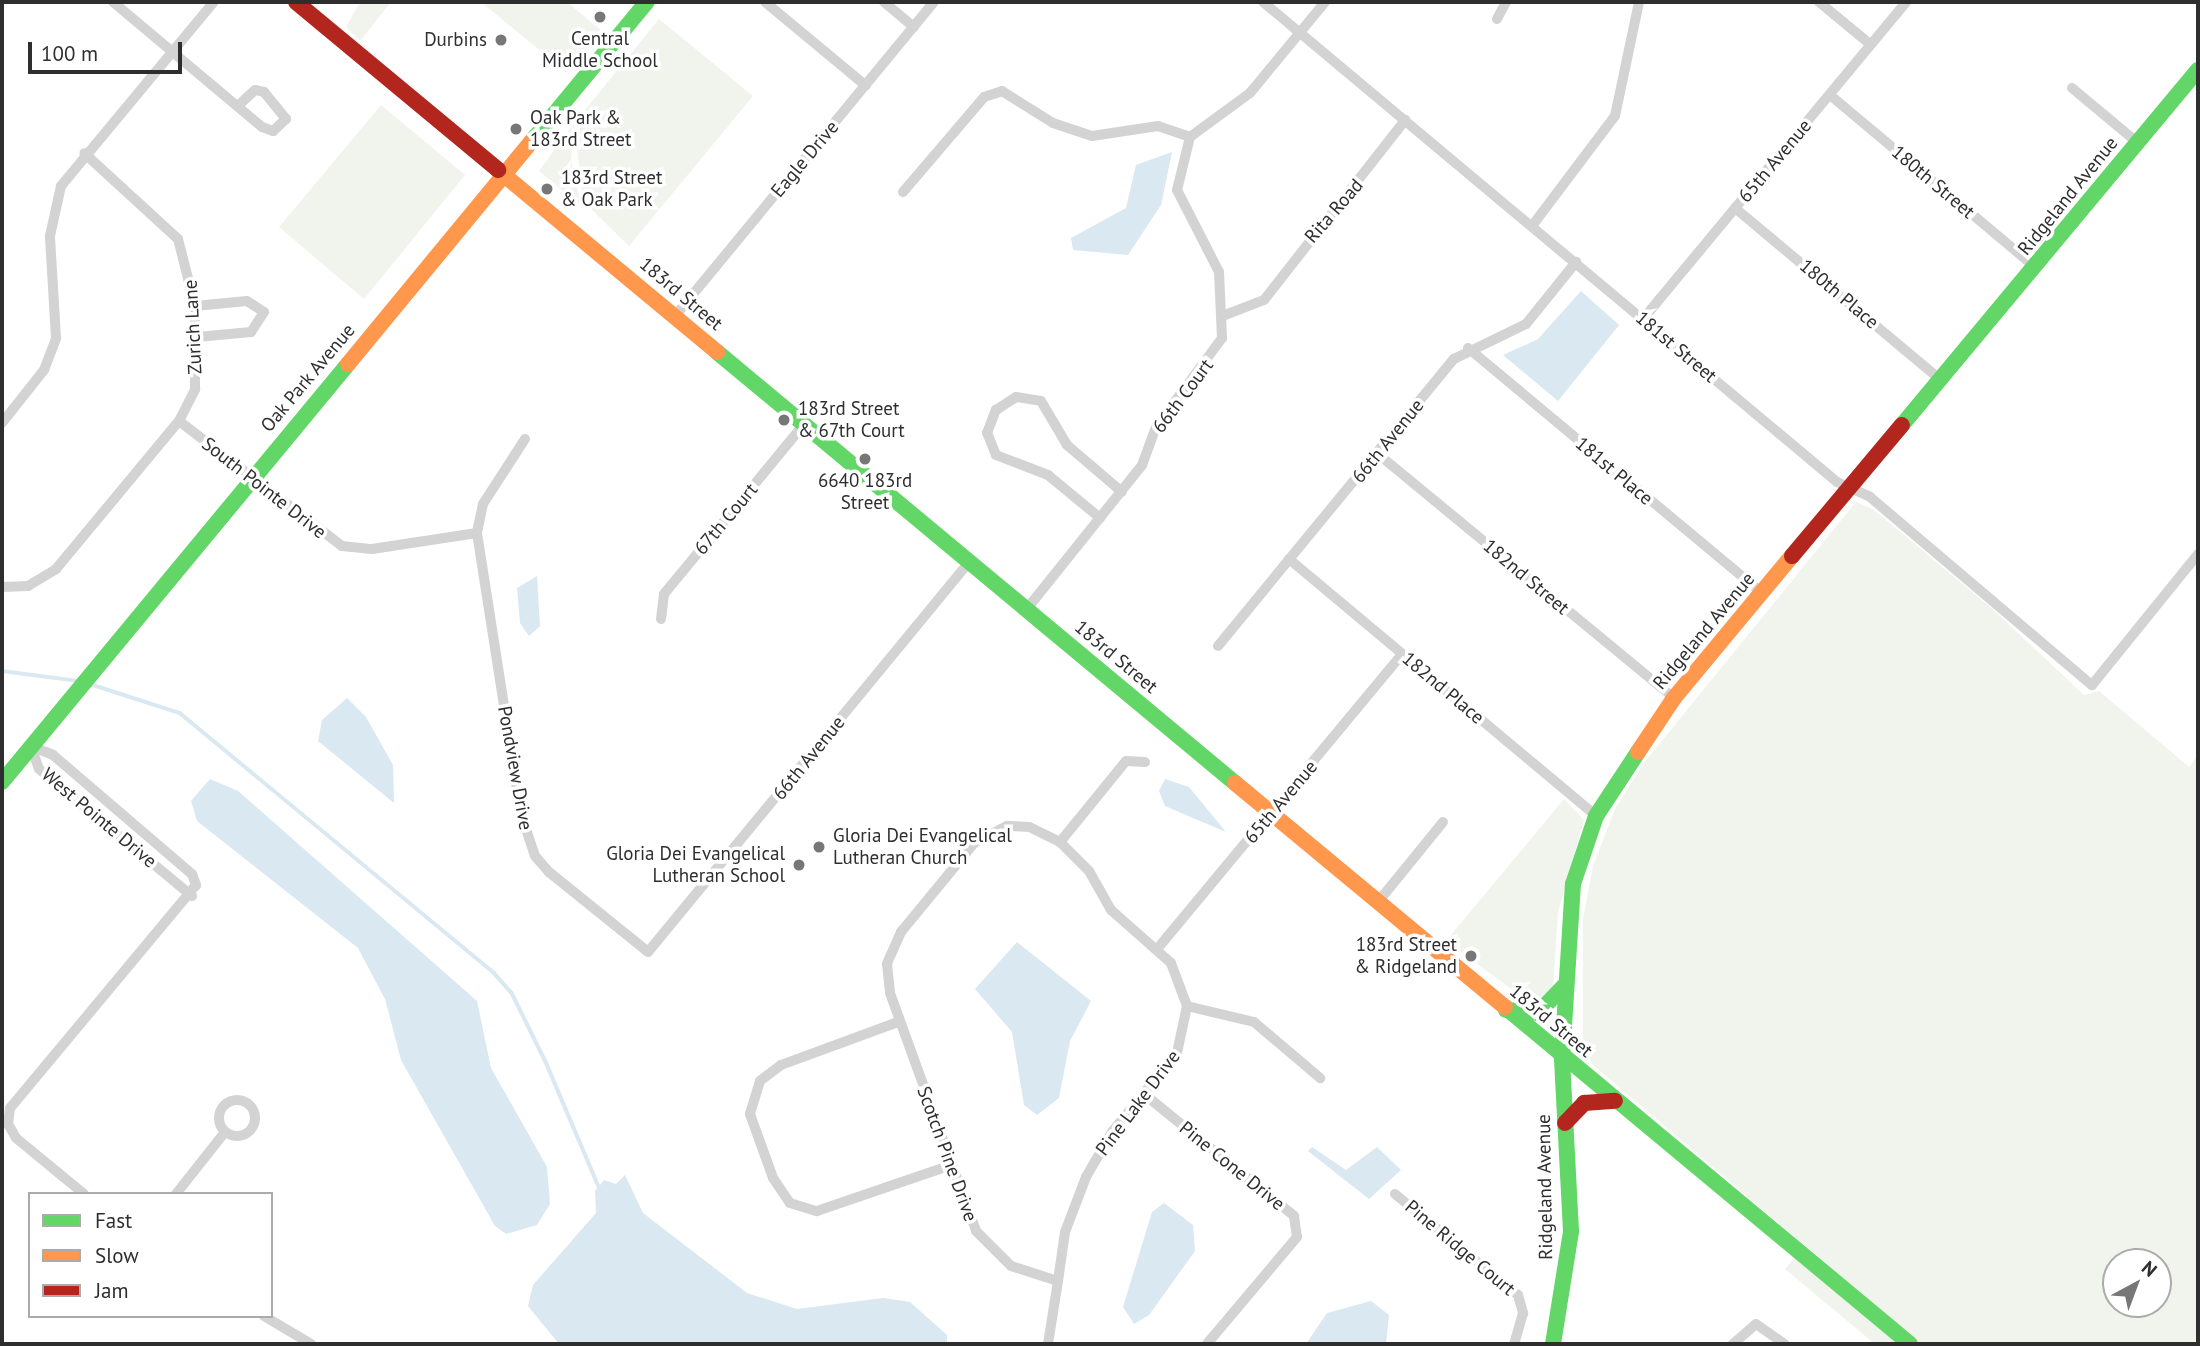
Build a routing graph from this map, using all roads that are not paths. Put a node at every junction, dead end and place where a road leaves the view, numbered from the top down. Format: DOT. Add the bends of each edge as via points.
graph roads {
  1 [pos="113,2"];
  2 [pos="214,2"];
  3 [pos="296,2"];
  4 [pos="647,2"];
  5 [pos="765,2"];
  6 [pos="884,2"];
  7 [pos="934,2"];
  8 [pos="1264,2"];
  9 [pos="1325,2"];
  10 [pos="1506,2"];
  11 [pos="1639,2"];
  12 [pos="1819,2"];
  13 [pos="1906,2"];
  14 [pos="1497,19"];
  15 [pos="914,27"];
  16 [pos="1300,32"];
  17 [pos="1871,45"];
  18 [pos="171,49"];
  19 [pos="2198,70"];
  20 [pos="866,86"];
  21 [pos="2072,88"];
  22 [pos="1830,95"];
  23 [pos="238,106"];
  24 [pos="1405,120"];
  25 [pos="1190,137"];
  26 [pos="2138,143"];
  27 [pos="84,153"];
  28 [pos="504,176"];
  29 [pos="903,192"];
  30 [pos="1735,208"];
  31 [pos="1532,226"];
  32 [pos="1576,262"];
  33 [pos="2036,268"];
  34 [pos="195,306"];
  35 [pos="1225,315"];
  36 [pos="675,316"];
  37 [pos="1643,319"];
  38 [pos="197,337"];
  39 [pos="1468,348"];
  40 [pos="1942,381"];
  41 [pos="179,421"];
  42 [pos="2,423"];
  43 [pos="804,424"];
  44 [pos="525,439"];
  45 [pos="1378,454"];
  46 [pos="253,476"];
  47 [pos="1853,489"];
  48 [pos="1122,492"];
  49 [pos="1101,518"];
  50 [pos="477,533"];
  51 [pos="2198,554"];
  52 [pos="1289,559"];
  53 [pos="969,562"];
  54 [pos="2,587"];
  55 [pos="1762,593"];
  56 [pos="1026,610"];
  57 [pos="660,619"];
  58 [pos="1218,646"];
  59 [pos="1402,654"];
  60 [pos="1674,698"];
  61 [pos="31,746"];
  62 [pos="1145,762"];
  63 [pos="2,782"];
  64 [pos="1271,814"];
  65 [pos="1596,816"];
  66 [pos="1443,822"];
  67 [pos="1060,842"];
  68 [pos="192,896"];
  69 [pos="1378,902"];
  70 [pos="1158,948"];
  71 [pos="648,952"];
  72 [pos="1564,986"];
  73 [pos="1188,1006"];
  74 [pos="1505,1010"];
  75 [pos="898,1023"];
  76 [pos="1562,1058"];
  77 [pos="1320,1078"];
  78 [pos="1144,1094"];
  79 [pos="1615,1101"];
  80 [pos="1565,1123"];
  81 [pos="225,1132"];
  82 [pos="951,1165"];
  83 [pos="82,1192"];
  84 [pos="178,1192"];
  85 [pos="1395,1194"];
  86 [pos="1058,1281"];
  87 [pos="267,1318"];
  88 [pos="311,1344"];
  89 [pos="1048,1344"];
  90 [pos="1207,1344"];
  91 [pos="1514,1344"];
  92 [pos="1553,1344"];
  93 [pos="1733,1344"];
  94 [pos="1786,1344"];
  95 [pos="1910,1344"];
  1 -- 18 [label="street"];
  2 -- 18 [label="street"];
  3 -- 28 [label="street, 183rd Street"];
  4 -- 28 [label="street, Oak Park Avenue"];
  5 -- 20 [label="street"];
  6 -- 15 [label="street"];
  7 -- 15 [label="street, Eagle Drive"];
  8 -- 16 [label="street, 181st Street"];
  9 -- 16 [label="street"];
  10 -- 14 [label="street"];
  11 -- 31 [label="street" via="1615,116"];
  12 -- 17 [label="street"];
  13 -- 17 [label="street, 65th Avenue"];
  15 -- 20 [label="street, Eagle Drive"];
  16 -- 24 [label="street, 181st Street"];
  16 -- 25 [label="street" via="1250,93"];
  17 -- 22 [label="street, 65th Avenue"];
  18 -- 23 [label="street"];
  18 -- 27 [label="street"];
  19 -- 26 [label="street, Ridgeland Avenue"];
  20 -- 36 [label="street, Eagle Drive"];
  21 -- 26 [label="street"];
  22 -- 30 [label="street, 65th Avenue"];
  22 -- 33 [label="street, 180th Street"];
  24 -- 31 [label="street, 181st Street"];
  24 -- 35 [label="street, Rita Road" via="1264,300"];
  25 -- 29 [label="street" via="1158,126 1125,135 1083,133 1002,91 984,97"];
  25 -- 35 [label="street, 66th Court" via="1177,191 1219,272"];
  26 -- 33 [label="street, Ridgeland Avenue"];
  27 -- 34 [label="street, Zurich Lane" via="173,230 190,269"];
  27 -- 42 [label="street" via="61,186 50,223 53,350"];
  28 -- 36 [label="street, 183rd Street"];
  28 -- 46 [label="street, Oak Park Avenue"];
  30 -- 37 [label="street, 65th Avenue"];
  30 -- 40 [label="street, 180th Place"];
  31 -- 32 [label="street, 181st Street"];
  32 -- 37 [label="street, 181st Street"];
  32 -- 39 [label="street, 66th Avenue" via="1526,324"];
  33 -- 40 [label="street, Ridgeland Avenue"];
  34 -- 38 [label="street, Zurich Lane"];
  34 -- 38 [label="street" via="253,302 264,318 251,332"];
  35 -- 48 [label="street, 66th Court" via="1214,355 1156,427 1142,465"];
  36 -- 43 [label="street, 183rd Street"];
  37 -- 47 [label="street, 181st Street" via="1837,482"];
  38 -- 41 [label="street, Zurich Lane" via="195,389"];
  39 -- 45 [label="street, 66th Avenue"];
  39 -- 55 [label="street, 181st Place"];
  40 -- 47 [label="street, Ridgeland Avenue"];
  41 -- 46 [label="street, South Pointe Drive"];
  41 -- 54 [label="street, Zurich Lane" via="47,577"];
  43 -- 53 [label="street, 183rd Street"];
  43 -- 57 [label="street, 67th Court" via="664,594"];
  44 -- 50 [label="street" via="483,504"];
  45 -- 52 [label="street, 66th Avenue"];
  45 -- 60 [label="street, 182nd Street"];
  46 -- 50 [label="street, South Pointe Drive" via="342,546 372,549"];
  46 -- 61 [label="street, Oak Park Avenue"];
  47 -- 51 [label="street, 181st Street" via="2091,685"];
  47 -- 55 [label="street, Ridgeland Avenue"];
  48 -- 49 [label="street, 66th Court"];
  48 -- 49 [label="street" via="1068,445 1041,401 1016,397 996,410 986,433 996,455 1048,475"];
  49 -- 56 [label="street, 66th Court"];
  50 -- 71 [label="street, Pondview Drive" via="526,835 549,872"];
  52 -- 58 [label="street, 66th Avenue"];
  52 -- 59 [label="street, 182nd Place"];
  53 -- 56 [label="street, 183rd Street"];
  53 -- 71 [label="street, 66th Avenue"];
  55 -- 60 [label="street, Ridgeland Avenue"];
  56 -- 64 [label="street, 183rd Street"];
  59 -- 64 [label="street, 65th Avenue"];
  59 -- 65 [label="street, 182nd Place"];
  60 -- 65 [label="street, Ridgeland Avenue"];
  61 -- 63 [label="street, Oak Park Avenue"];
  61 -- 68 [label="street, West Pointe Drive" via="39,769"];
  61 -- 68 [label="street, West Pointe Drive" via="53,755 192,874"];
  62 -- 67 [label="street" via="1126,761"];
  64 -- 69 [label="street, 183rd Street"];
  64 -- 70 [label="street, 65th Avenue"];
  65 -- 72 [label="street, Ridgeland Avenue" via="1573,884"];
  66 -- 69 [label="street"];
  67 -- 70 [label="street, Pine Lake Drive" via="1089,871 1111,910"];
  67 -- 75 [label="street, Scotch Pine Drive" via="1018,826 990,831 969,848 893,946 890,993"];
  68 -- 83 [label="street" via="10,1108 8,1124"];
  69 -- 74 [label="street, 183rd Street"];
  70 -- 73 [label="street, Pine Lake Drive" via="1177,972"];
  72 -- 74 [label="street" via="1538,1013"];
  72 -- 76 [label="street, Ridgeland Avenue"];
  73 -- 77 [label="street" via="1254,1022"];
  73 -- 78 [label="street, Pine Lake Drive" via="1181,1046"];
  74 -- 76 [label="street, 183rd Street"];
  75 -- 82 [label="street, Scotch Pine Drive"];
  75 -- 82 [label="street" via="781,1065 760,1081 750,1114 773,1178 790,1203 817,1211"];
  76 -- 79 [label="street, 183rd Street"];
  76 -- 80 [label="street, Ridgeland Avenue"];
  78 -- 86 [label="street, Pine Lake Drive" via="1086,1177 1065,1232"];
  78 -- 90 [label="street, Pine Cone Drive" via="1294,1216 1297,1237"];
  79 -- 80 [label="street" via="1584,1102"];
  79 -- 95 [label="street, 183rd Street"];
  80 -- 92 [label="street, Ridgeland Avenue" via="1571,1231"];
  81 -- 84 [label="street"];
  82 -- 86 [label="street, Scotch Pine Drive" via="976,1231 992,1252"];
  85 -- 91 [label="street, Pine Ridge Court" via="1518,1295 1523,1313"];
  86 -- 89 [label="street, Pine Lake Drive"];
  87 -- 88 [label="street"];
  93 -- 94 [label="street" via="1756,1324"];
}
